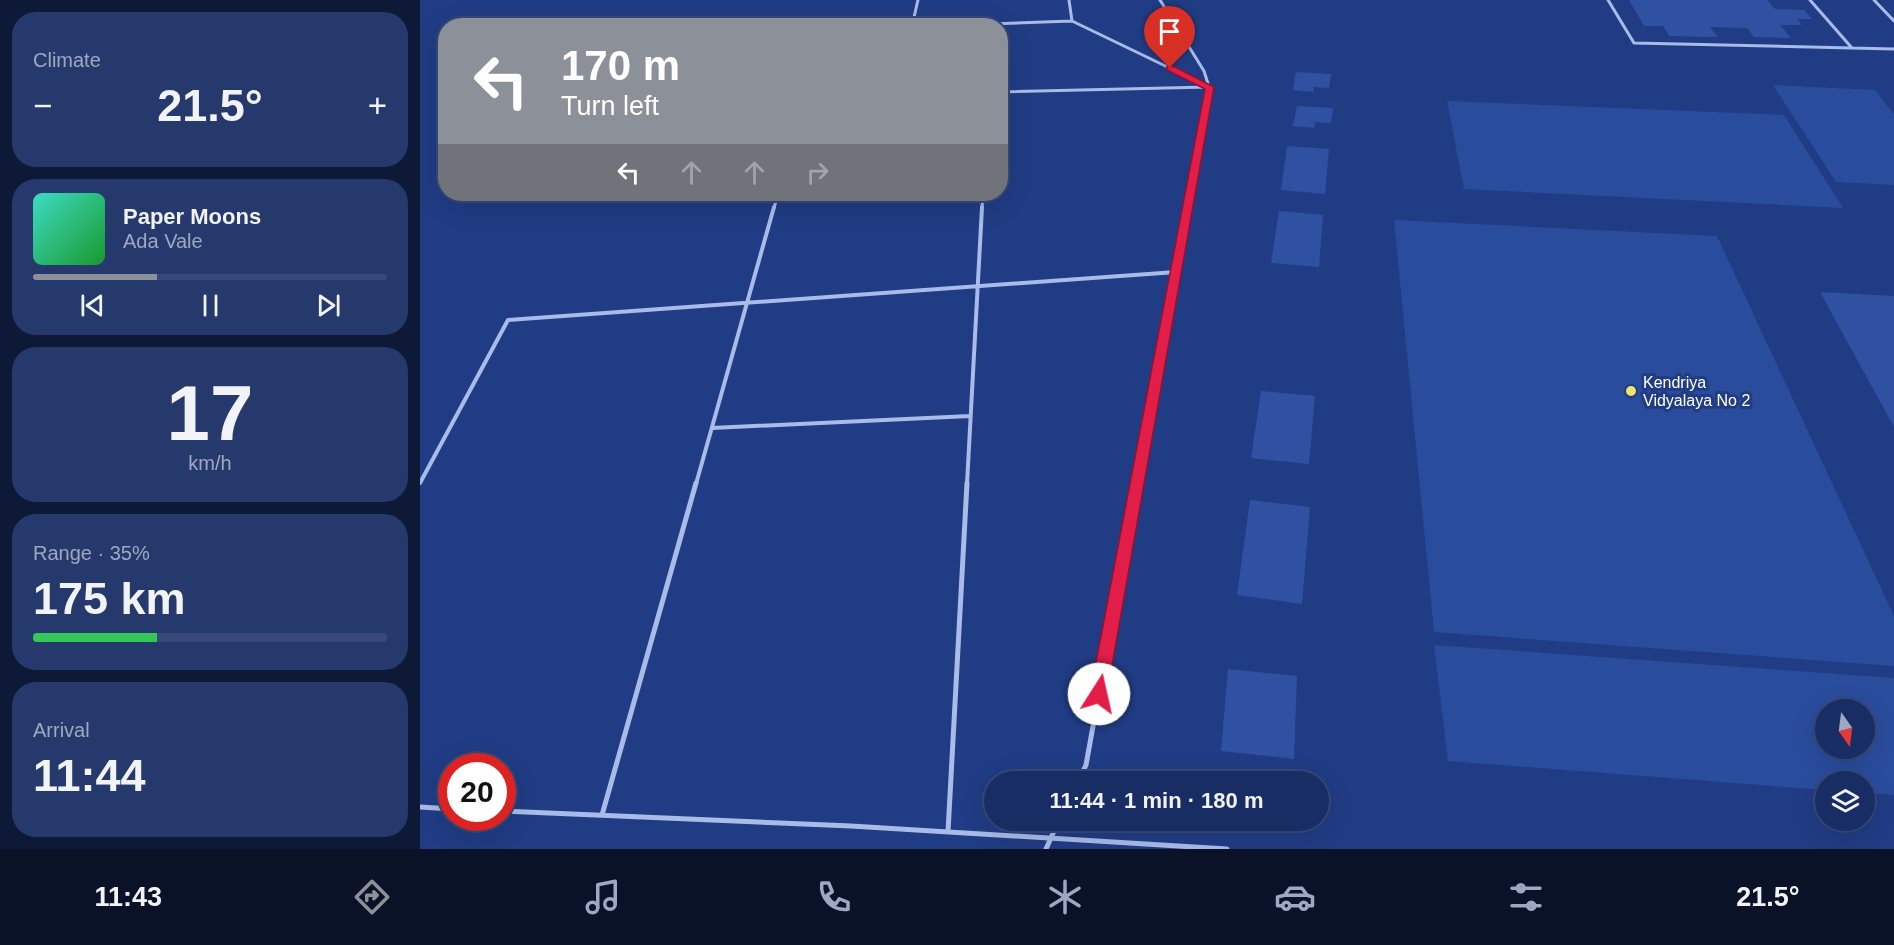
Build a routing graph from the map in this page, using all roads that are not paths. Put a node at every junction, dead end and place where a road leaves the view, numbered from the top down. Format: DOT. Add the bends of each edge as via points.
graph roads {
  1 [pos="918,0"];
  2 [pos="1069,0"];
  3 [pos="1160,0"];
  4 [pos="1608,0"];
  5 [pos="1810,0"];
  6 [pos="1874,0"];
  7 [pos="914,18"];
  8 [pos="1072,21"];
  9 [pos="1894,21"];
  10 [pos="1008,23"];
  11 [pos="1852,48"];
  12 [pos="1894,49"];
  13 [pos="1209,87"];
  14 [pos="1008,92"];
  15 [pos="776,201"];
  16 [pos="983,201"];
  17 [pos="1176,272"];
  18 [pos="978,286"];
  19 [pos="747,303"];
  20 [pos="970,416"];
  21 [pos="712,428"];
  22 [pos="420,483"];
  23 [pos="1083,771"];
  24 [pos="420,807"];
  25 [pos="438,808"];
  26 [pos="516,812"];
  27 [pos="602,815"];
  28 [pos="1054,831"];
  29 [pos="948,832"];
  30 [pos="1050,838"];
  31 [pos="1046,849"];
  32 [pos="1227,849"];
  1 -- 7 [label="lane"];
  2 -- 8 [label="lane"];
  3 -- 13 [label="lane" via="1204,71"];
  4 -- 11 [label="lane" via="1634,43"];
  5 -- 11 [label="lane"];
  6 -- 9 [label="lane"];
  8 -- 10 [label="lane"];
  8 -- 13 [label="lane"];
  11 -- 12 [label="lane"];
  13 -- 14 [label="lane"];
  13 -- 17 [label="lane"];
  15 -- 19 [label="lane"];
  16 -- 18 [label="lane"];
  17 -- 18 [label="lane"];
  17 -- 23 [label="lane"];
  18 -- 19 [label="lane"];
  18 -- 20 [label="lane"];
  19 -- 21 [label="lane"];
  19 -- 22 [label="lane" via="508,320"];
  20 -- 21 [label="lane"];
  20 -- 29 [label="lane"];
  21 -- 27 [label="lane"];
  24 -- 25 [label="lane"];
  26 -- 27 [label="lane"];
  27 -- 29 [label="lane"];
  28 -- 30 [label="lane"];
  29 -- 30 [label="lane"];
  30 -- 31 [label="lane"];
  30 -- 32 [label="lane"];
}
